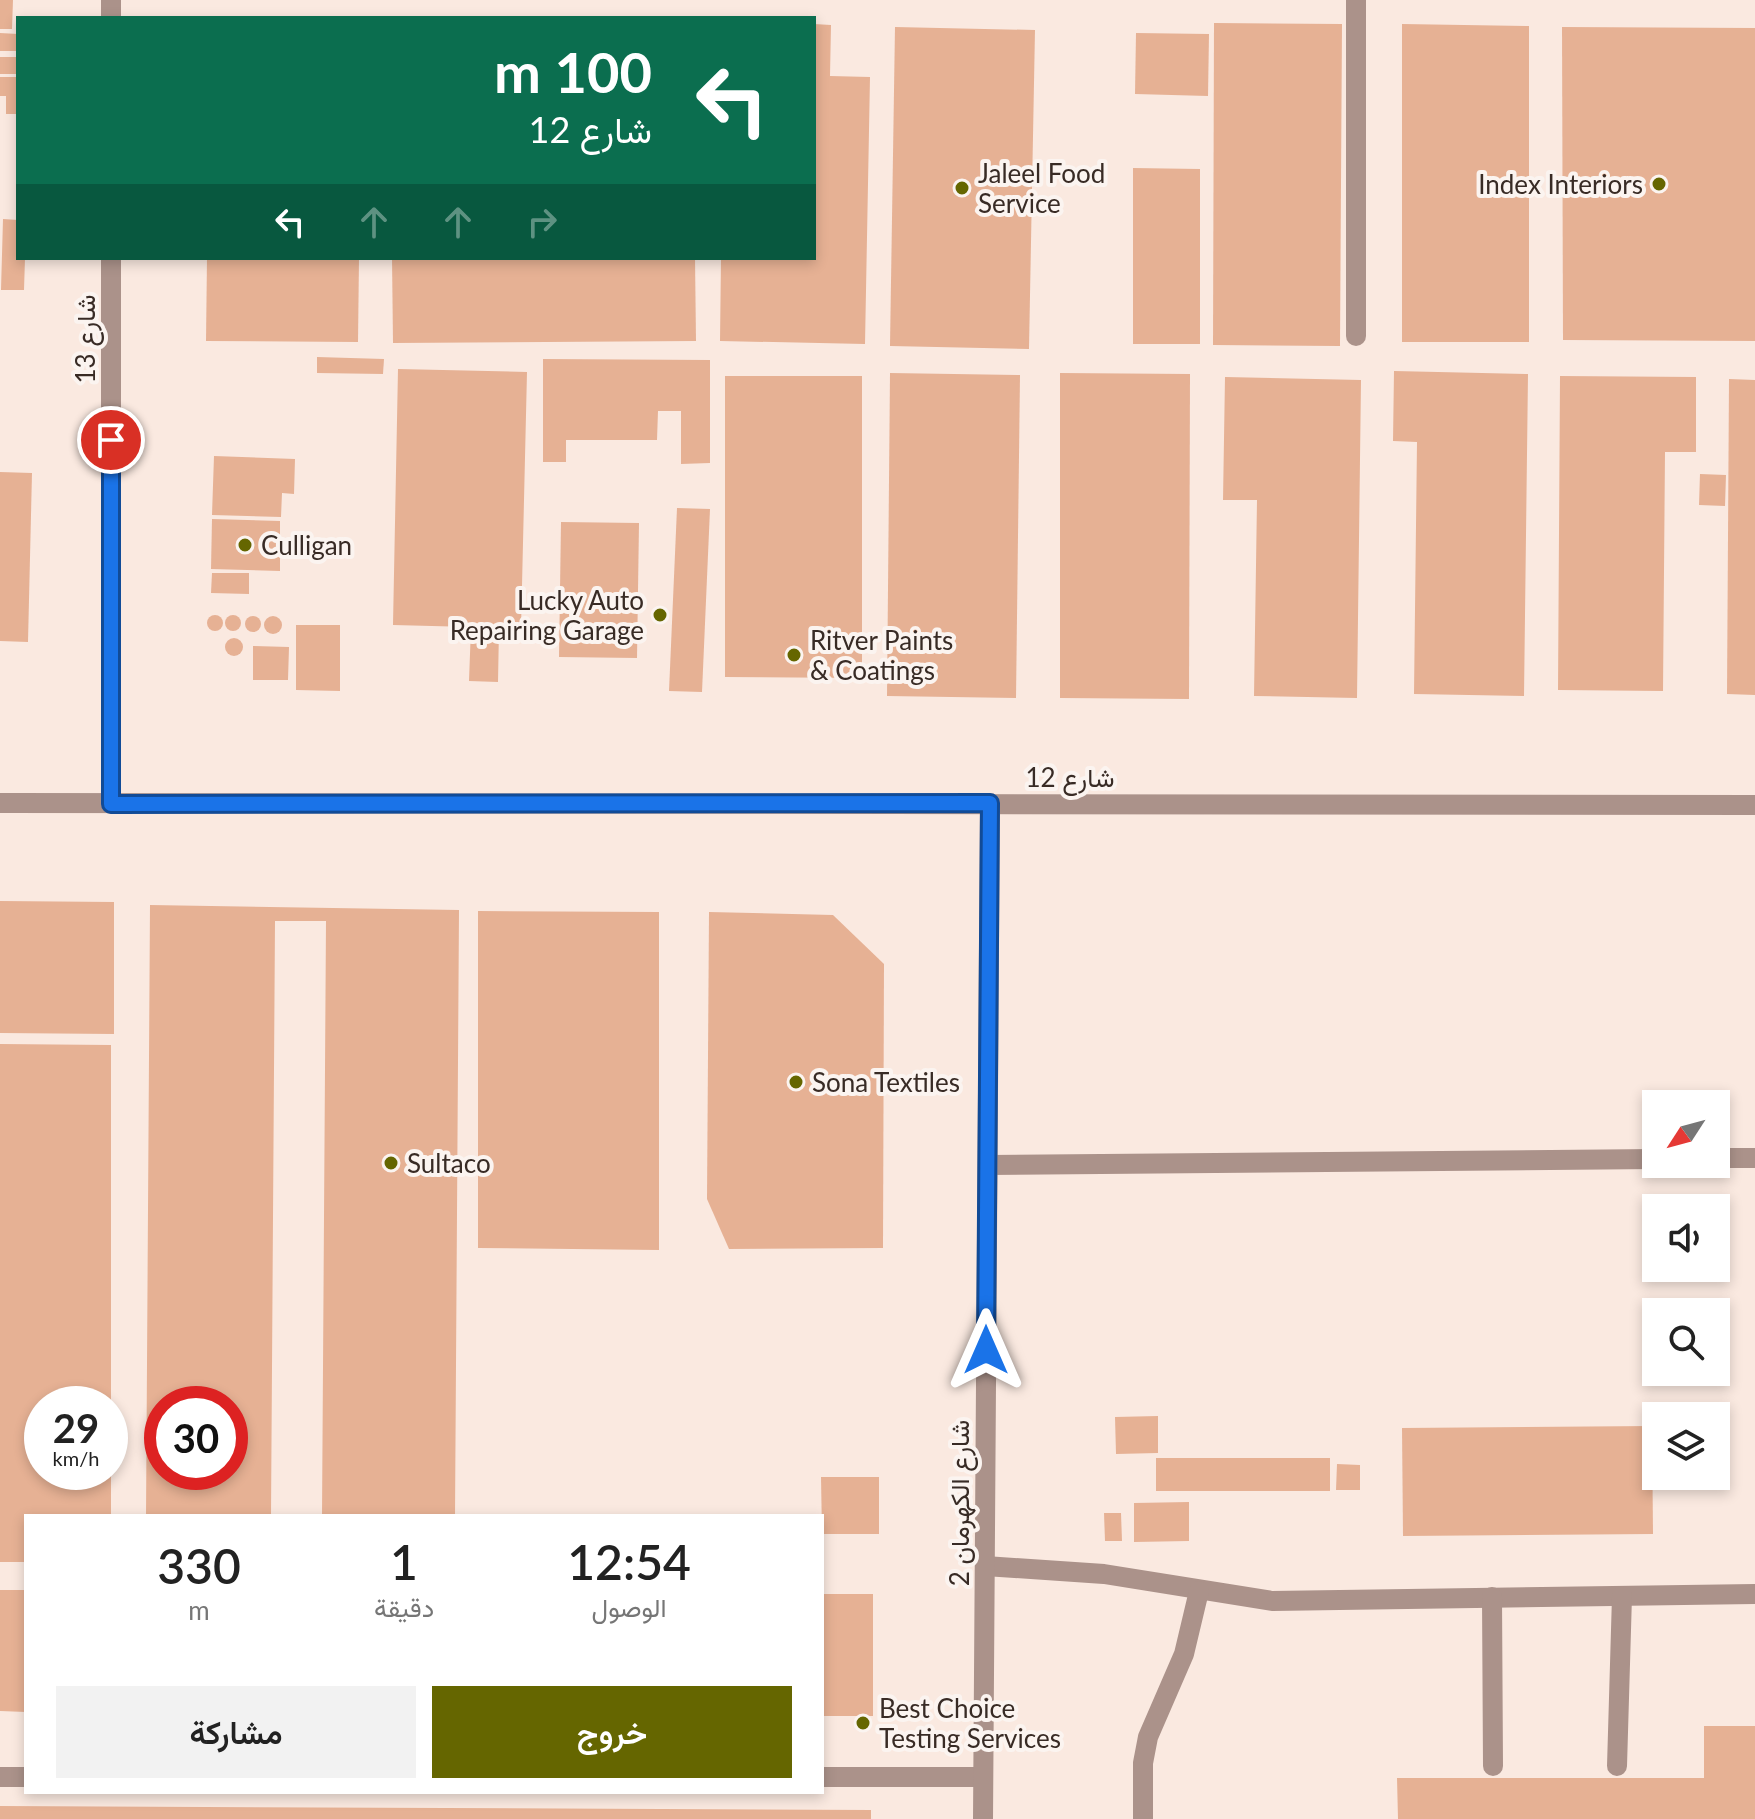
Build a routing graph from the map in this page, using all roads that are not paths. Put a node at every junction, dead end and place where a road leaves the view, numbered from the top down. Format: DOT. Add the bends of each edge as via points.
graph roads {
  1 [pos="1356,0"];
  2 [pos="111,260"];
  3 [pos="1356,336"];
  4 [pos="0,803"];
  5 [pos="990,803"];
  6 [pos="111,804"];
  7 [pos="1755,805"];
  8 [pos="1730,1158"];
  9 [pos="1755,1158"];
  10 [pos="1642,1159"];
  11 [pos="988,1165"];
  12 [pos="985,1566"];
  13 [pos="1199,1591"];
  14 [pos="1755,1594"];
  15 [pos="1622,1596"];
  16 [pos="1492,1597"];
  17 [pos="1493,1766"];
  18 [pos="1617,1766"];
  19 [pos="0,1777"];
  20 [pos="24,1777"];
  21 [pos="824,1777"];
  22 [pos="983,1777"];
  23 [pos="983,1819"];
  24 [pos="1143,1819"];
  1 -- 3 [label="street"];
  2 -- 6 [label="street, شارع 13"];
  4 -- 6 [label="street, شارع 12"];
  5 -- 6 [label="street, شارع 12"];
  5 -- 7 [label="street, شارع 12"];
  5 -- 11 [label="street, شارع الكهرمان 2"];
  8 -- 9 [label="street"];
  10 -- 11 [label="street"];
  11 -- 12 [label="street, شارع الكهرمان 2"];
  12 -- 13 [label="street" via="1104,1574"];
  12 -- 22 [label="street, شارع الكهرمان 2"];
  13 -- 16 [label="street" via="1272,1601"];
  13 -- 24 [label="street" via="1184,1654 1148,1737"];
  14 -- 15 [label="street"];
  15 -- 16 [label="street"];
  15 -- 18 [label="street"];
  16 -- 17 [label="street"];
  19 -- 20 [label="street"];
  21 -- 22 [label="street"];
  22 -- 23 [label="street, شارع الكهرمان 2"];
}
